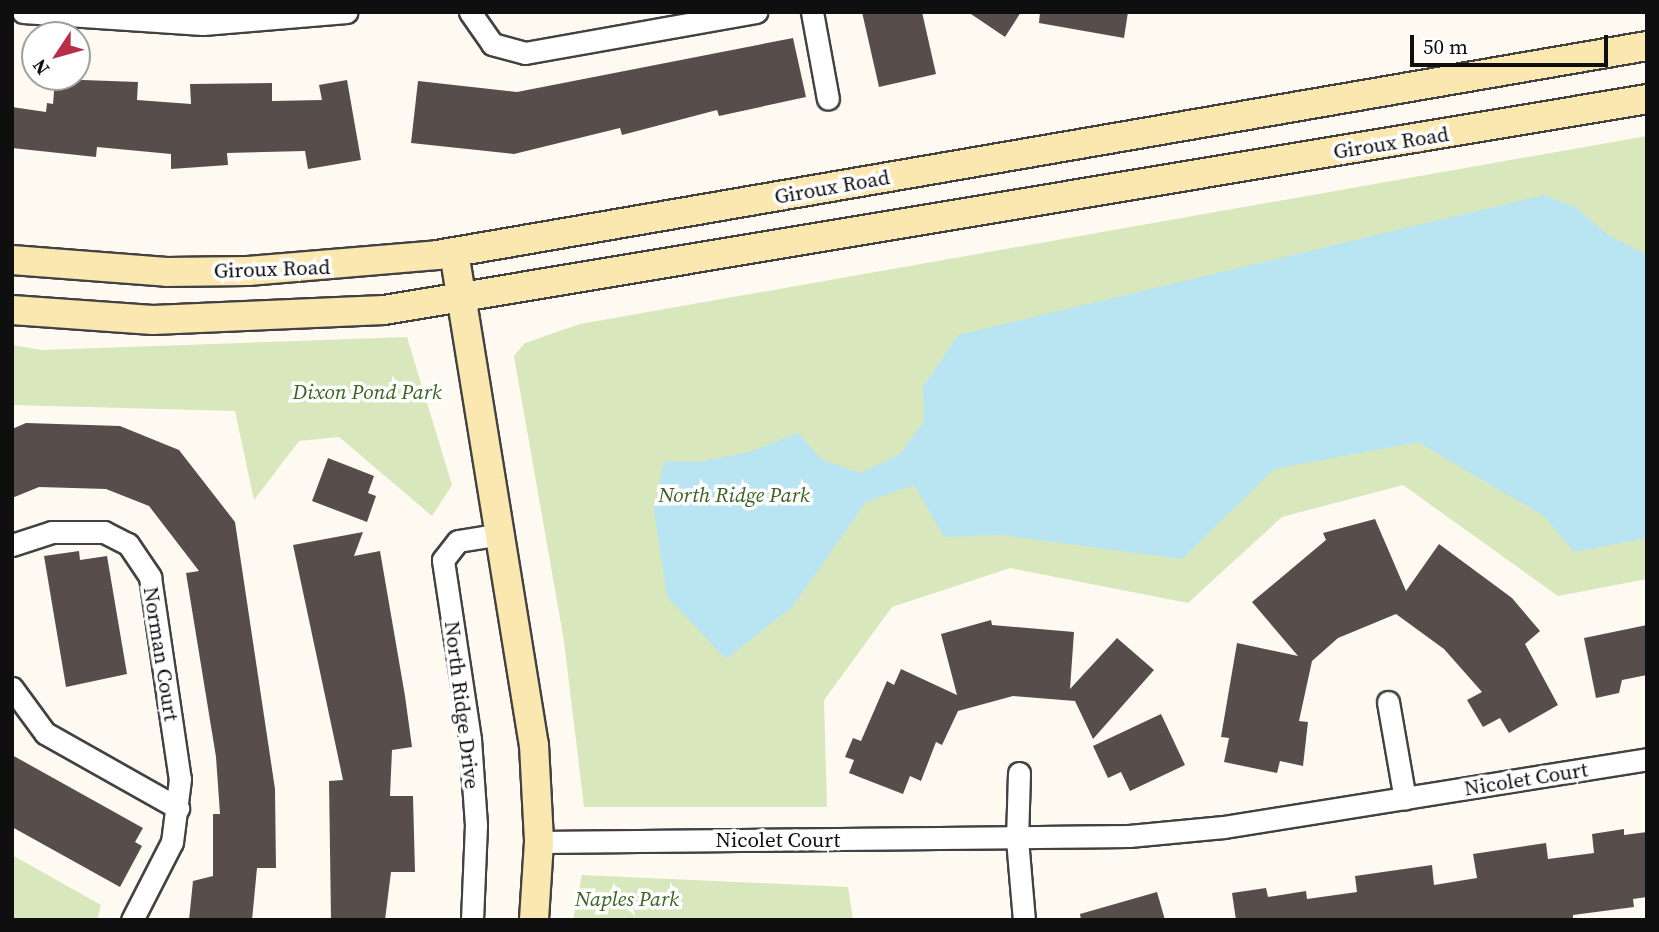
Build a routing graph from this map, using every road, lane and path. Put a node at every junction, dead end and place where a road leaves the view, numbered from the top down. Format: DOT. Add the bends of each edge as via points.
graph roads {
  1 [pos="23,12"];
  2 [pos="346,12"];
  3 [pos="470,12"];
  4 [pos="756,12"];
  5 [pos="812,12"];
  6 [pos="1647,46"];
  7 [pos="828,99"];
  8 [pos="1647,99"];
  9 [pos="454,252"];
  10 [pos="12,260"];
  11 [pos="461,299"];
  12 [pos="12,310"];
  13 [pos="502,534"];
  14 [pos="12,545"];
  15 [pos="12,688"];
  16 [pos="1388,702"];
  17 [pos="1647,759"];
  18 [pos="1019,773"];
  19 [pos="1405,799"];
  20 [pos="178,808"];
  21 [pos="1017,839"];
  22 [pos="540,842"];
  23 [pos="132,920"];
  24 [pos="472,920"];
  25 [pos="534,920"];
  26 [pos="1024,920"];
  1 -- 2 [label="street" via="213,24"];
  3 -- 4 [label="street" via="492,44 525,53"];
  5 -- 7 [label="street"];
  6 -- 9 [label="main road, Giroux Road"];
  8 -- 11 [label="main road, Giroux Road"];
  9 -- 10 [label="main road, Giroux Road" via="355,266 248,271 155,271"];
  9 -- 11 [label="main road"];
  11 -- 12 [label="main road, Giroux Road" via="384,310 238,319"];
  11 -- 13 [label="main road"];
  13 -- 22 [label="main road" via="534,745"];
  13 -- 24 [label="street, North Ridge Drive" via="458,541 443,560 472,763"];
  14 -- 20 [label="street, Norman Court" via="40,534 92,530 128,544 144,563 177,755"];
  15 -- 20 [label="street" via="45,733"];
  16 -- 19 [label="street"];
  17 -- 19 [label="street, Nicolet Court"];
  18 -- 21 [label="street"];
  19 -- 21 [label="street, Nicolet Court" via="1176,832"];
  20 -- 23 [label="street, Norman Court" via="172,842"];
  21 -- 22 [label="street, Nicolet Court"];
  21 -- 26 [label="street"];
  22 -- 25 [label="main road"];
}
